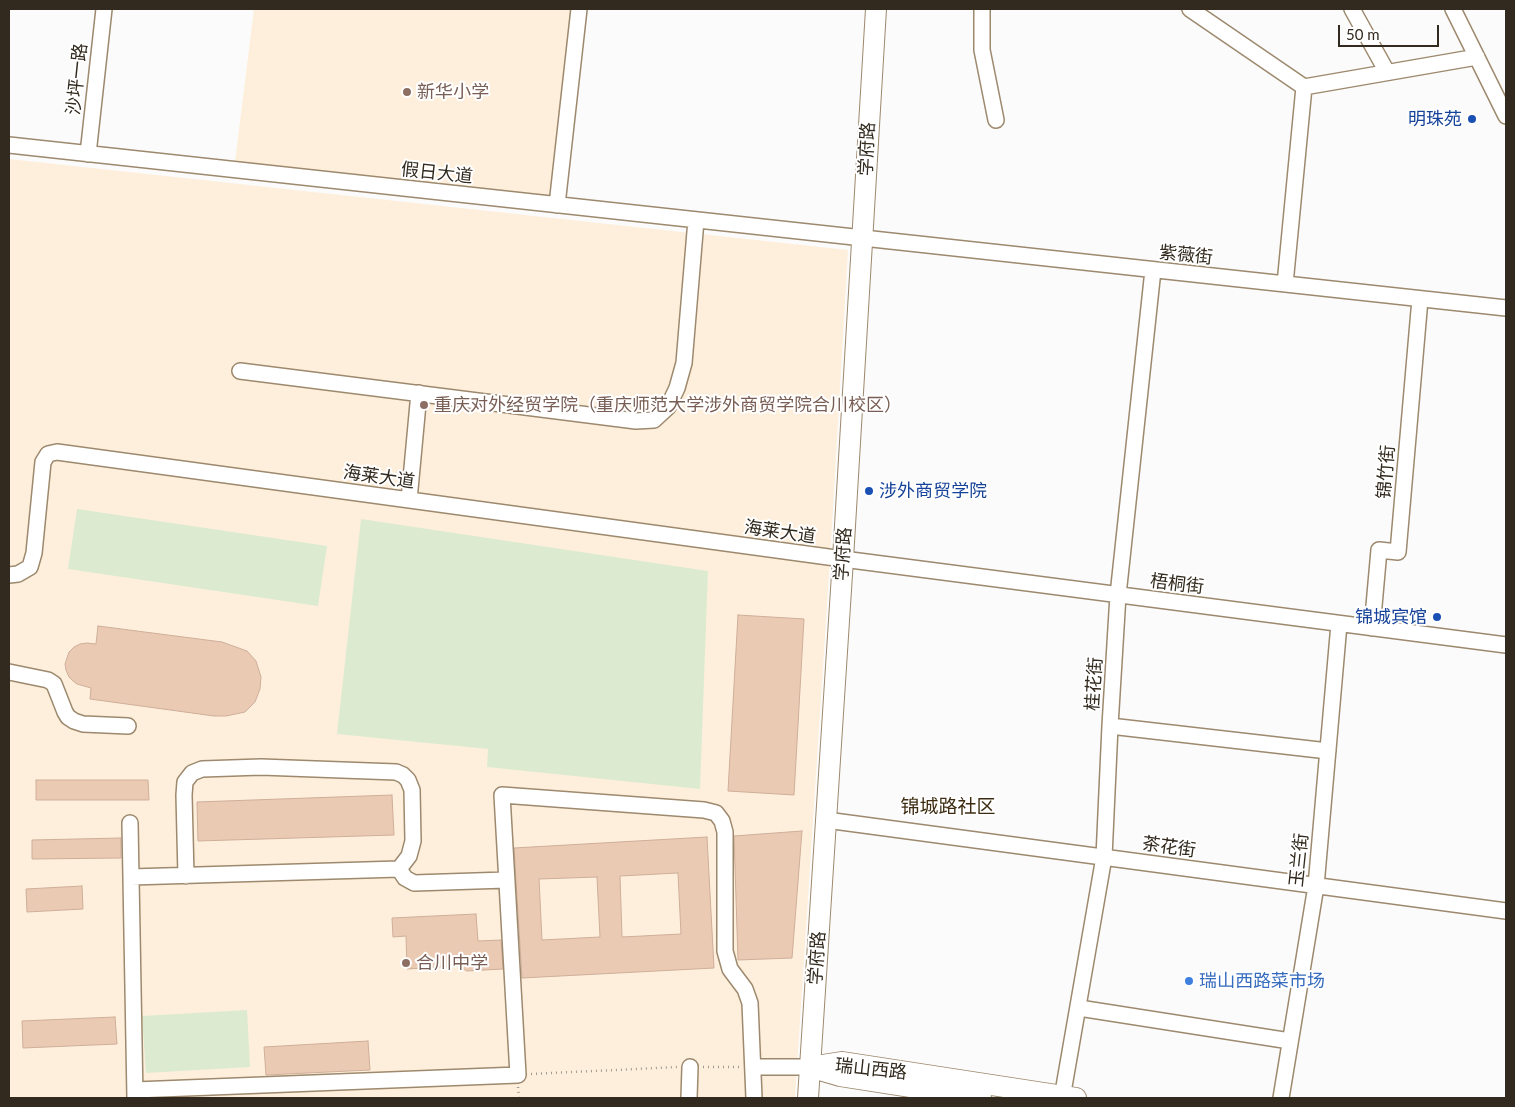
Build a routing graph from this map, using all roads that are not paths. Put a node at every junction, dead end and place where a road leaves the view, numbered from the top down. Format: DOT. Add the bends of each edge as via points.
graph roads {
  1 [pos="104,9"];
  2 [pos="579,9"];
  3 [pos="876,9"];
  4 [pos="982,9"];
  5 [pos="1190,9"];
  6 [pos="1352,9"];
  7 [pos="1453,9"];
  8 [pos="1477,57"];
  9 [pos="1387,72"];
  10 [pos="1304,87"];
  11 [pos="1505,111"];
  12 [pos="996,120"];
  13 [pos="9,146"];
  14 [pos="88,154"];
  15 [pos="557,205"];
  16 [pos="696,220"];
  17 [pos="862,239"];
  18 [pos="1153,270"];
  19 [pos="1285,284"];
  20 [pos="1420,299"];
  21 [pos="1506,308"];
  22 [pos="240,371"];
  23 [pos="419,393"];
  24 [pos="409,500"];
  25 [pos="843,560"];
  26 [pos="9,575"];
  27 [pos="1118,595"];
  28 [pos="1339,624"];
  29 [pos="1372,628"];
  30 [pos="1506,645"];
  31 [pos="9,672"];
  32 [pos="128,726"];
  33 [pos="1110,726"];
  34 [pos="1328,750"];
  35 [pos="826,820"];
  36 [pos="130,823"];
  37 [pos="1104,857"];
  38 [pos="399,869"];
  39 [pos="186,876"];
  40 [pos="131,877"];
  41 [pos="506,880"];
  42 [pos="1316,886"];
  43 [pos="1506,911"];
  44 [pos="1078,1008"];
  45 [pos="1290,1041"];
  46 [pos="690,1067"];
  47 [pos="753,1067"];
  48 [pos="810,1067"];
  49 [pos="135,1094"];
  50 [pos="689,1098"];
  51 [pos="754,1098"];
  52 [pos="808,1098"];
  53 [pos="981,1098"];
  54 [pos="1067,1098"];
  55 [pos="1281,1098"];
  1 -- 14 [label="street, 沙坪一路"];
  2 -- 15 [label="street"];
  3 -- 17 [label="main road, 学府路"];
  4 -- 12 [label="street" via="982,50"];
  5 -- 10 [label="street"];
  6 -- 9 [label="street"];
  7 -- 8 [label="street"];
  8 -- 9 [label="street"];
  8 -- 11 [label="street"];
  9 -- 10 [label="street"];
  10 -- 19 [label="street"];
  13 -- 14 [label="street, 假日大道"];
  14 -- 15 [label="street, 假日大道"];
  15 -- 16 [label="street, 假日大道"];
  16 -- 17 [label="street, 假日大道"];
  16 -- 23 [label="street" via="684,363 668,407 654,420 636,421"];
  17 -- 18 [label="street, 紫薇街"];
  17 -- 25 [label="main road, 学府路"];
  18 -- 19 [label="street, 紫薇街"];
  18 -- 27 [label="street, 桂花街"];
  19 -- 20 [label="street, 紫薇街"];
  20 -- 21 [label="street, 紫薇街"];
  20 -- 29 [label="street, 锦竹街" via="1398,552 1379,550"];
  22 -- 23 [label="street"];
  23 -- 24 [label="street"];
  24 -- 25 [label="street, 海莱大道"];
  24 -- 26 [label="street, 海莱大道" via="57,452 48,454 43,462 30,567"];
  25 -- 27 [label="street, 梧桐街"];
  25 -- 35 [label="main road, 学府路"];
  27 -- 28 [label="street, 梧桐街"];
  27 -- 33 [label="street, 桂花街"];
  28 -- 29 [label="street, 梧桐街"];
  28 -- 34 [label="street, 玉兰街"];
  29 -- 30 [label="street, 梧桐街"];
  31 -- 32 [label="street" via="54,684 65,712 74,721"];
  33 -- 34 [label="street"];
  33 -- 37 [label="street, 桂花街"];
  34 -- 42 [label="street, 玉兰街"];
  35 -- 37 [label="street, 茶花街"];
  35 -- 48 [label="main road, 学府路"];
  36 -- 40 [label="street"];
  37 -- 42 [label="street, 茶花街"];
  37 -- 44 [label="street, 桂花街"];
  38 -- 39 [label="street"];
  38 -- 39 [label="street" via="413,841 412,790 402,775 396,772 251,767 202,769 192,773 185,782"];
  38 -- 41 [label="street" via="414,883"];
  39 -- 40 [label="street"];
  40 -- 49 [label="street"];
  41 -- 47 [label="street" via="502,796 716,813 725,832 725,952 730,968 745,989 750,1003"];
  41 -- 49 [label="street" via="518,1075"];
  42 -- 43 [label="street, 茶花街"];
  42 -- 45 [label="street, 玉兰街"];
  44 -- 45 [label="street"];
  44 -- 54 [label="street, 桂花街"];
  45 -- 55 [label="street, 玉兰街"];
  46 -- 50 [label="street"];
  47 -- 48 [label="street"];
  47 -- 51 [label="street"];
  48 -- 52 [label="main road, 学府路"];
  48 -- 53 [label="main road, 瑞山西路" via="840,1076"];
  48 -- 54 [label="main road, 瑞山西路" via="842,1062"];
}
